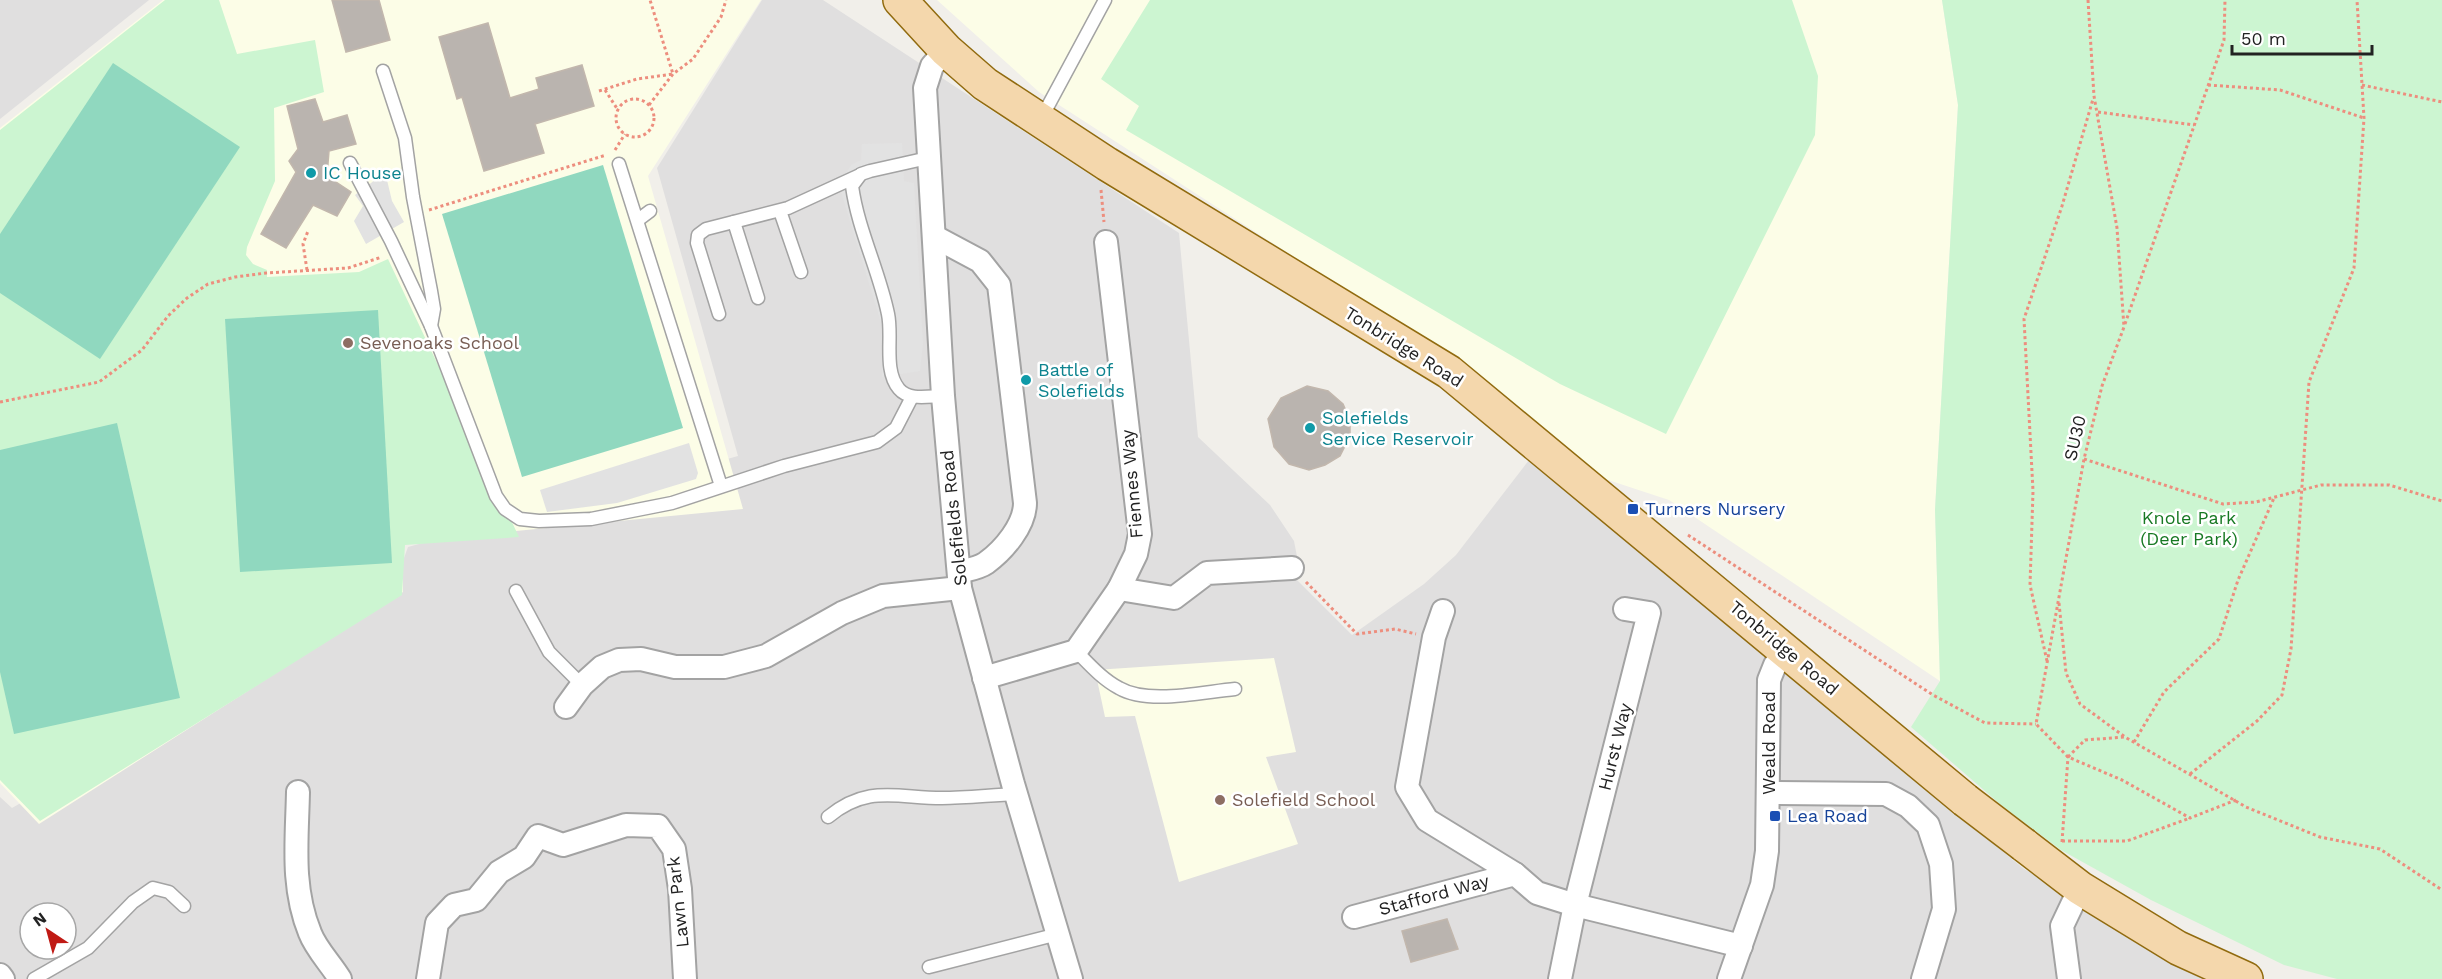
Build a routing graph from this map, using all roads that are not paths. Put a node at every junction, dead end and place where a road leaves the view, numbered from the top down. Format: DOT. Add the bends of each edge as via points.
graph roads {
  1 [pos="900,0"];
  2 [pos="1105,0"];
  3 [pos="946,50"];
  4 [pos="383,71"];
  5 [pos="1041,120"];
  6 [pos="928,158"];
  7 [pos="350,163"];
  8 [pos="619,164"];
  9 [pos="861,174"];
  10 [pos="650,211"];
  11 [pos="780,211"];
  12 [pos="638,220"];
  13 [pos="734,222"];
  14 [pos="935,237"];
  15 [pos="1106,242"];
  16 [pos="801,272"];
  17 [pos="758,298"];
  18 [pos="719,314"];
  19 [pos="430,326"];
  20 [pos="943,396"];
  21 [pos="912,397"];
  22 [pos="721,486"];
  23 [pos="1292,568"];
  24 [pos="959,580"];
  25 [pos="1119,589"];
  26 [pos="516,591"];
  27 [pos="1625,609"];
  28 [pos="1443,611"];
  29 [pos="1786,650"];
  30 [pos="1076,651"];
  31 [pos="984,678"];
  32 [pos="582,685"];
  33 [pos="1235,689"];
  34 [pos="566,707"];
  35 [pos="298,792"];
  36 [pos="1769,793"];
  37 [pos="1016,794"];
  38 [pos="828,817"];
  39 [pos="1515,874"];
  40 [pos="2070,881"];
  41 [pos="1575,905"];
  42 [pos="184,906"];
  43 [pos="1354,917"];
  44 [pos="1058,934"];
  45 [pos="1741,946"];
  46 [pos="929,967"];
  47 [pos="0,975"];
  48 [pos="3,979"];
  49 [pos="34,979"];
  50 [pos="340,979"];
  51 [pos="428,979"];
  52 [pos="685,979"];
  53 [pos="1071,979"];
  54 [pos="1560,979"];
  55 [pos="1729,979"];
  56 [pos="1923,979"];
  57 [pos="2068,979"];
  58 [pos="2246,979"];
  1 -- 3 [label="main road, Tonbridge Road"];
  2 -- 5 [label="lane"];
  3 -- 5 [label="main road, Tonbridge Road" via="985,84"];
  3 -- 6 [label="street, Solefields Road" via="932,66 925,88"];
  4 -- 19 [label="lane" via="405,138 434,309"];
  5 -- 29 [label="main road, Tonbridge Road" via="1449,372"];
  6 -- 9 [label="lane"];
  6 -- 14 [label="street, Solefields Road"];
  7 -- 19 [label="lane"];
  8 -- 12 [label="lane"];
  9 -- 11 [label="lane"];
  9 -- 21 [label="lane" via="852,186 888,314 892,373 900,390"];
  10 -- 12 [label="lane"];
  11 -- 13 [label="lane"];
  11 -- 16 [label="lane"];
  12 -- 22 [label="lane"];
  13 -- 17 [label="lane"];
  13 -- 18 [label="lane" via="698,235 697,243"];
  14 -- 20 [label="street, Solefields Road"];
  14 -- 24 [label="street" via="980,261 999,285 1025,503 1025,514 1003,547"];
  15 -- 25 [label="street, Fiennes Way" via="1140,534 1136,554"];
  19 -- 22 [label="lane" via="496,496 505,509 520,519 591,519 672,503"];
  20 -- 21 [label="lane"];
  20 -- 24 [label="street, Solefields Road"];
  21 -- 22 [label="lane" via="896,428 877,442"];
  23 -- 25 [label="street" via="1207,573 1174,598"];
  24 -- 31 [label="street, Solefields Road"];
  24 -- 32 [label="street" via="883,596 842,613 766,656 724,667 675,667 641,659 620,660 602,667"];
  25 -- 30 [label="street, Fiennes Way"];
  26 -- 32 [label="lane" via="549,652"];
  27 -- 41 [label="street, Hurst Way" via="1654,613"];
  28 -- 39 [label="street" via="1434,637 1407,787 1427,820"];
  29 -- 36 [label="street, Weald Road" via="1769,680"];
  29 -- 40 [label="main road, Tonbridge Road, bridge" via="1965,800"];
  30 -- 31 [label="street"];
  30 -- 33 [label="lane" via="1104,678 1134,695"];
  31 -- 37 [label="street, Solefields Road"];
  32 -- 34 [label="street"];
  35 -- 50 [label="street" via="299,901 311,935"];
  36 -- 45 [label="street, Weald Road" via="1762,885"];
  36 -- 56 [label="street" via="1886,794 1908,806 1928,825 1941,864 1944,909"];
  37 -- 38 [label="lane" via="941,798 888,794 856,801"];
  37 -- 44 [label="street, Solefields Road"];
  39 -- 41 [label="street" via="1537,893"];
  39 -- 43 [label="street, Stafford Way"];
  40 -- 57 [label="street" via="2062,926"];
  40 -- 58 [label="main road, Tonbridge Road" via="2178,948"];
  41 -- 45 [label="street"];
  41 -- 54 [label="street, Hurst Way"];
  42 -- 49 [label="lane" via="169,892 153,888 133,902 88,948"];
  44 -- 46 [label="lane"];
  44 -- 53 [label="street, Solefields Road"];
  45 -- 55 [label="street, Weald Road"];
  47 -- 48 [label="street"];
  51 -- 52 [label="street, Lawn Park" via="437,923 454,905 476,900 499,872 524,858 538,836 563,845 626,825 658,826 674,849"];
}
